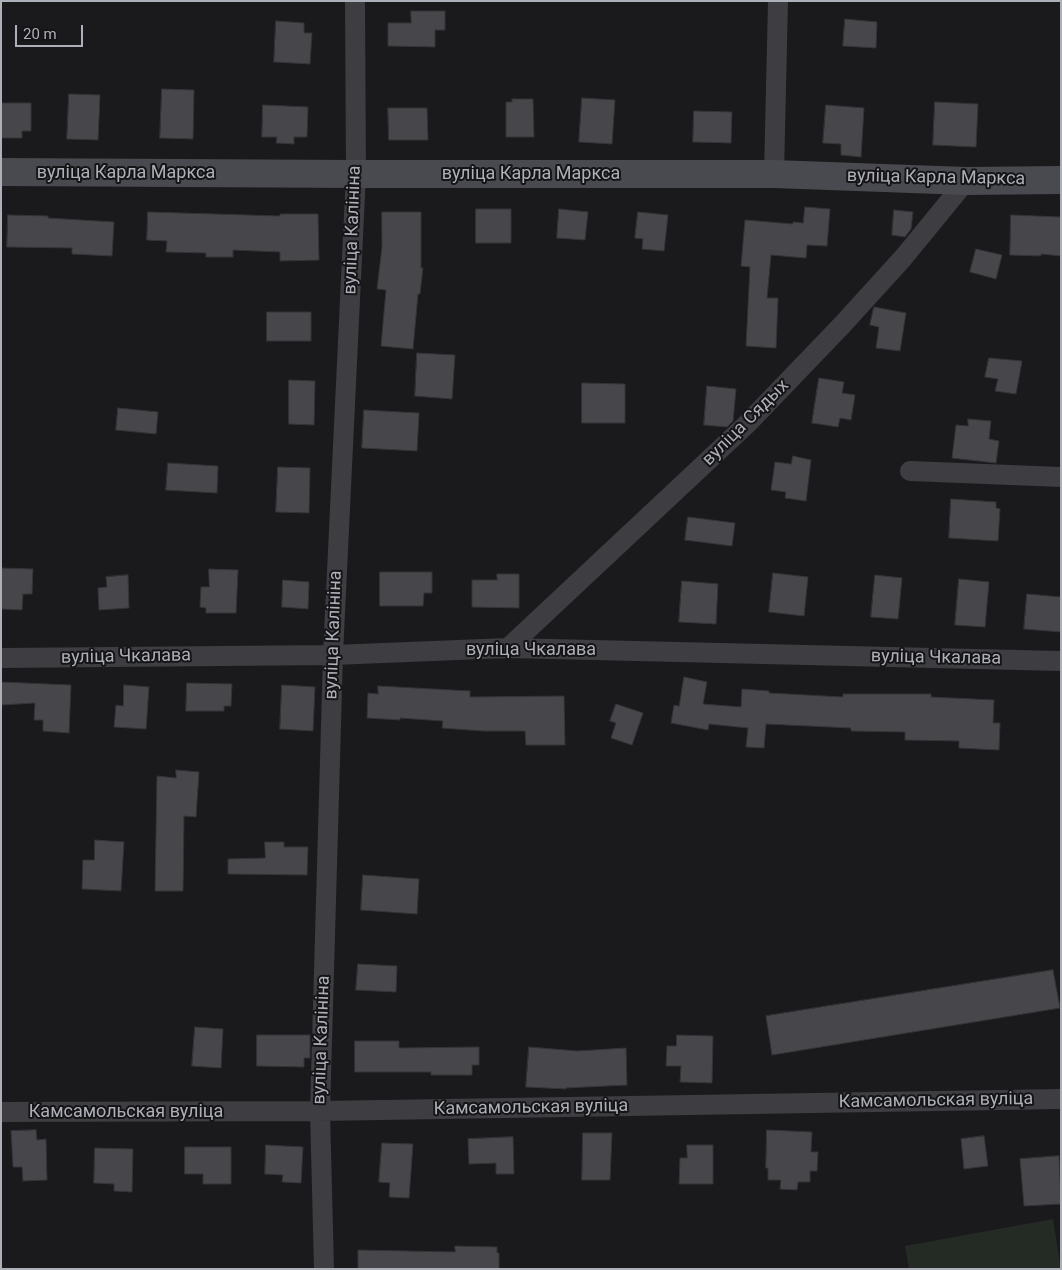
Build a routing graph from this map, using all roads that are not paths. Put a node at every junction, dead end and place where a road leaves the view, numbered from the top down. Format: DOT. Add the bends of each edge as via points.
graph roads {
  1 [pos="355,1"];
  2 [pos="778,1"];
  3 [pos="1,172"];
  4 [pos="356,174"];
  5 [pos="774,174"];
  6 [pos="1061,180"];
  7 [pos="966,181"];
  8 [pos="910,472"];
  9 [pos="1061,477"];
  10 [pos="508,648"];
  11 [pos="333,654"];
  12 [pos="1,658"];
  13 [pos="1061,661"];
  14 [pos="1061,1098"];
  15 [pos="1,1112"];
  16 [pos="320,1112"];
  17 [pos="324,1269"];
  1 -- 4 [label="street, вуліца Калініна"];
  2 -- 5 [label="street"];
  3 -- 4 [label="street, вуліца Карла Маркса"];
  4 -- 5 [label="street, вуліца Карла Маркса"];
  4 -- 11 [label="street, вуліца Калініна"];
  5 -- 7 [label="street, вуліца Карла Маркса"];
  6 -- 7 [label="street, вуліца Карла Маркса"];
  7 -- 10 [label="street, вуліца Сядых" via="903,258 747,424"];
  8 -- 9 [label="street"];
  10 -- 11 [label="street, вуліца Чкалава"];
  10 -- 13 [label="street, вуліца Чкалава"];
  11 -- 12 [label="street, вуліца Чкалава"];
  11 -- 16 [label="street, вуліца Калініна"];
  14 -- 16 [label="street, Камсамольская вуліца"];
  15 -- 16 [label="street, Камсамольская вуліца"];
  16 -- 17 [label="street, вуліца Калініна"];
}
